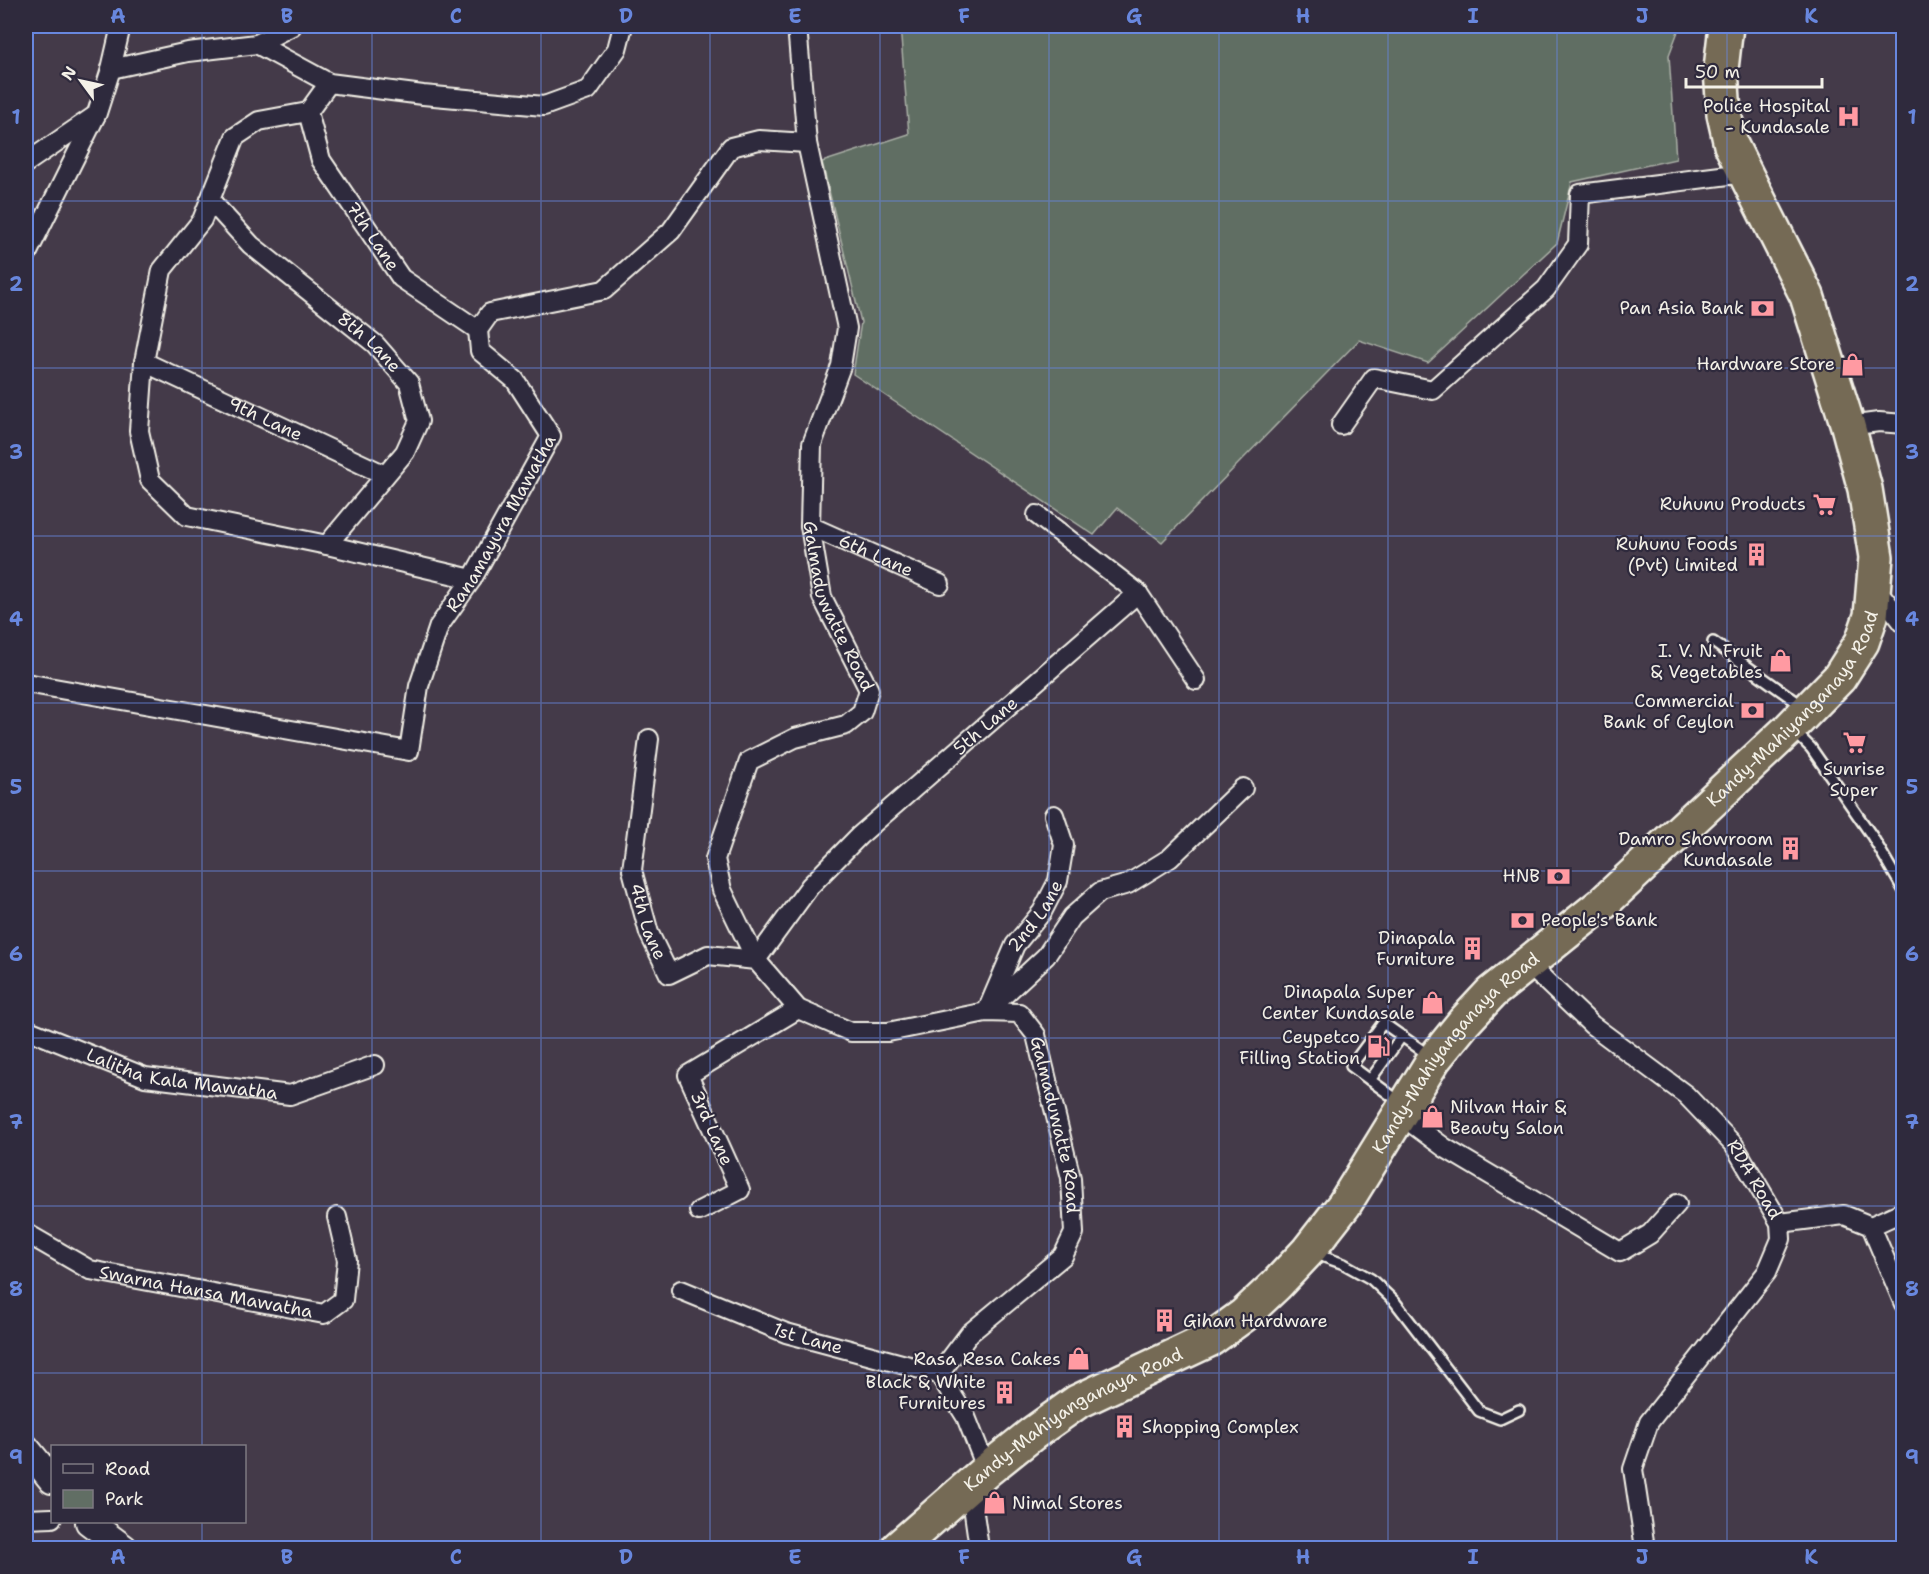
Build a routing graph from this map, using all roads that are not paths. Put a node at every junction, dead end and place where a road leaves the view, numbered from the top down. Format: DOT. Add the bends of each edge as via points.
graph roads {
  1 [pos="121,26"];
  2 [pos="291,26"];
  3 [pos="623,26"];
  4 [pos="797,26"];
  5 [pos="1726,26"];
  6 [pos="257,44"];
  7 [pos="111,69"];
  8 [pos="329,83"];
  9 [pos="308,112"];
  10 [pos="97,113"];
  11 [pos="807,143"];
  12 [pos="26,163"];
  13 [pos="1744,173"];
  14 [pos="210,200"];
  15 [pos="26,256"];
  16 [pos="478,330"];
  17 [pos="144,362"];
  18 [pos="1904,424"];
  19 [pos="1341,425"];
  20 [pos="1848,426"];
  21 [pos="385,475"];
  22 [pos="1037,515"];
  23 [pos="810,526"];
  24 [pos="327,545"];
  25 [pos="472,579"];
  26 [pos="940,584"];
  27 [pos="1875,587"];
  28 [pos="1138,593"];
  29 [pos="1904,624"];
  30 [pos="1713,642"];
  31 [pos="1196,680"];
  32 [pos="26,683"];
  33 [pos="1799,719"];
  34 [pos="648,739"];
  35 [pos="1243,788"];
  36 [pos="1054,815"];
  37 [pos="1904,891"];
  38 [pos="756,960"];
  39 [pos="1528,964"];
  40 [pos="798,1009"];
  41 [pos="986,1012"];
  42 [pos="26,1029"];
  43 [pos="1402,1036"];
  44 [pos="1434,1059"];
  45 [pos="375,1065"];
  46 [pos="1370,1080"];
  47 [pos="1402,1110"];
  48 [pos="1677,1204"];
  49 [pos="1904,1210"];
  50 [pos="699,1211"];
  51 [pos="337,1217"];
  52 [pos="1780,1222"];
  53 [pos="1871,1226"];
  54 [pos="26,1233"];
  55 [pos="1308,1251"];
  56 [pos="681,1290"];
  57 [pos="1904,1304"];
  58 [pos="939,1374"];
  59 [pos="1519,1410"];
  60 [pos="26,1448"];
  61 [pos="979,1477"];
  62 [pos="51,1479"];
  63 [pos="26,1518"];
  64 [pos="51,1518"];
  65 [pos="92,1523"];
  66 [pos="124,1548"];
  67 [pos="898,1548"];
  68 [pos="979,1548"];
  69 [pos="1645,1548"];
  1 -- 7 [label="street"];
  2 -- 6 [label="street"];
  3 -- 8 [label="street" via="617,49 588,90 544,106"];
  4 -- 11 [label="street, Galmaduwatte Road"];
  5 -- 13 [label="highway, Kandy-Mahiyanganaya Road" via="1721,69 1724,114 1731,145"];
  6 -- 7 [label="street" via="188,52"];
  6 -- 8 [label="street"];
  7 -- 10 [label="street"];
  8 -- 9 [label="street"];
  9 -- 14 [label="street" via="259,121 235,137"];
  9 -- 16 [label="street, 7th Lane" via="321,160 401,278"];
  10 -- 12 [label="street"];
  10 -- 15 [label="street"];
  11 -- 16 [label="street" via="759,140 731,147 671,231 604,290 490,314"];
  11 -- 23 [label="street, Galmaduwatte Road" via="847,328 841,366 812,444"];
  13 -- 19 [label="street" via="1580,194 1578,244 1546,289 1433,390 1374,378"];
  13 -- 20 [label="highway, Kandy-Mahiyanganaya Road" via="1807,296"];
  14 -- 17 [label="street" via="202,220 162,270"];
  14 -- 21 [label="street, 8th Lane" via="251,245 375,344 409,383 419,421 405,452"];
  16 -- 25 [label="street, Ranamayura Mawatha" via="480,351 515,380 550,435"];
  17 -- 21 [label="street, 9th Lane"];
  17 -- 24 [label="street" via="139,431 150,480 187,516"];
  18 -- 20 [label="street"];
  20 -- 27 [label="highway, Kandy-Mahiyanganaya Road" via="1867,500 1876,558"];
  21 -- 24 [label="street, 8th Lane"];
  22 -- 28 [label="street"];
  23 -- 26 [label="street, 6th Lane"];
  23 -- 38 [label="street, Galmaduwatte Road" via="822,597 869,690 862,712 846,725 795,738 749,761 714,859 722,890"];
  24 -- 25 [label="street"];
  25 -- 32 [label="street, Ranamayura Mawatha" via="439,626 419,686 409,751"];
  27 -- 29 [label="street"];
  27 -- 33 [label="highway, Kandy-Mahiyanganaya Road" via="1872,616 1862,642 1839,678"];
  28 -- 31 [label="street"];
  28 -- 38 [label="street, 5th Lane" via="859,836 810,886"];
  30 -- 33 [label="lane"];
  33 -- 37 [label="lane" via="1811,748 1872,836"];
  33 -- 39 [label="highway, Kandy-Mahiyanganaya Road" via="1602,904"];
  34 -- 38 [label="street, 4th Lane" via="633,870 649,933 669,974 708,956"];
  35 -- 41 [label="street" via="1170,858 1128,884 1100,892 1086,904 1072,917 1046,956"];
  36 -- 41 [label="street, 2nd Lane" via="1064,845 1058,881 1042,912 1015,945"];
  38 -- 40 [label="street, Galmaduwatte Road"];
  39 -- 44 [label="highway, Kandy-Mahiyanganaya Road" via="1491,993"];
  39 -- 52 [label="street, RDA Road" via="1592,1024 1686,1095 1734,1145"];
  40 -- 41 [label="street, Galmaduwatte Road" via="851,1032 888,1032"];
  40 -- 50 [label="street, 3rd Lane" via="688,1075 740,1190"];
  41 -- 58 [label="street, Galmaduwatte Road" via="1019,1013 1036,1035 1071,1178 1074,1233 1063,1256 970,1333"];
  42 -- 45 [label="street, Lalitha Kala Mawatha" via="145,1077 290,1095"];
  43 -- 44 [label="lane"];
  43 -- 46 [label="lane"];
  43 -- 46 [label="lane" via="1383,1023 1351,1066"];
  44 -- 47 [label="highway, Kandy-Mahiyanganaya Road"];
  46 -- 47 [label="lane"];
  47 -- 48 [label="street" via="1445,1148 1620,1252 1650,1234"];
  47 -- 55 [label="highway, Kandy-Mahiyanganaya Road" via="1344,1205"];
  49 -- 53 [label="street"];
  51 -- 54 [label="street, Swarna Hansa Mawatha" via="347,1260 343,1300 324,1314 90,1270"];
  52 -- 53 [label="street" via="1844,1215"];
  52 -- 69 [label="street, RDA Road" via="1781,1239 1767,1272 1648,1422 1633,1469"];
  53 -- 57 [label="street"];
  55 -- 59 [label="lane" via="1344,1263 1371,1279 1395,1302 1479,1411 1500,1419"];
  55 -- 61 [label="highway, Kandy-Mahiyanganaya Road" via="1276,1286 1211,1339 1077,1402"];
  56 -- 58 [label="street, 1st Lane" via="786,1333"];
  58 -- 61 [label="street" via="966,1417"];
  60 -- 62 [label="street"];
  61 -- 67 [label="highway, Kandy-Mahiyanganaya Road"];
  61 -- 68 [label="street"];
  63 -- 64 [label="street"];
  65 -- 66 [label="street"];
}
